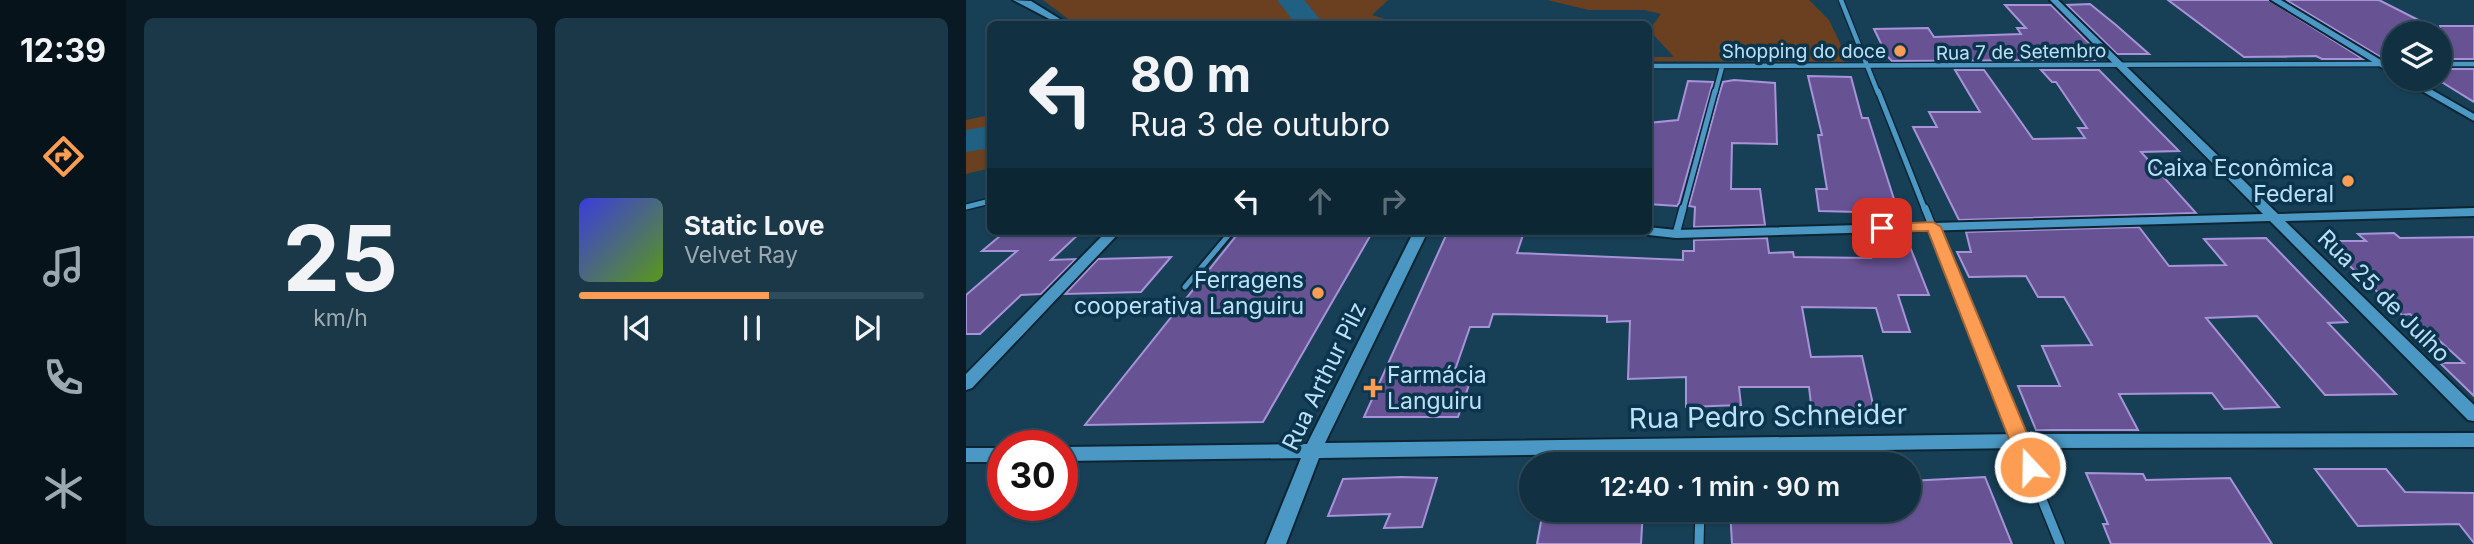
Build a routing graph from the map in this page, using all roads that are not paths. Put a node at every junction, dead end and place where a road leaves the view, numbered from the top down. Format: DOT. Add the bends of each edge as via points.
graph roads {
  1 [pos="1017,0"];
  2 [pos="1841,0"];
  3 [pos="2054,0"];
  4 [pos="2275,0"];
  5 [pos="1059,21"];
  6 [pos="2380,64"];
  7 [pos="2452,64"];
  8 [pos="2474,64"];
  9 [pos="2118,65"];
  10 [pos="1652,66"];
  11 [pos="1722,67"];
  12 [pos="1867,68"];
  13 [pos="2427,91"];
  14 [pos="2474,118"];
  15 [pos="987,202"];
  16 [pos="966,207"];
  17 [pos="2474,212"];
  18 [pos="2276,218"];
  19 [pos="1933,227"];
  20 [pos="1652,231"];
  21 [pos="1676,234"];
  22 [pos="1110,235"];
  23 [pos="1229,235"];
  24 [pos="1419,235"];
  25 [pos="1185,287"];
  26 [pos="966,384"];
  27 [pos="2474,415"];
  28 [pos="2474,440"];
  29 [pos="2021,441"];
  30 [pos="1702,444"];
  31 [pos="1313,450"];
  32 [pos="1702,452"];
  33 [pos="987,454"];
  34 [pos="1078,454"];
  35 [pos="966,455"];
  36 [pos="1700,522"];
  37 [pos="1276,544"];
  38 [pos="1699,544"];
  39 [pos="2060,544"];
  1 -- 5 [label="main road"];
  2 -- 12 [label="street"];
  3 -- 9 [label="main road, Rua 25 de Julho"];
  4 -- 6 [label="main road"];
  6 -- 9 [label="street, Rua 7 de Setembro"];
  7 -- 8 [label="street"];
  9 -- 12 [label="street, Rua 7 de Setembro"];
  9 -- 18 [label="main road, Rua 25 de Julho"];
  10 -- 11 [label="street, Rua 7 de Setembro"];
  11 -- 12 [label="street, Rua 7 de Setembro"];
  11 -- 21 [label="street"];
  12 -- 19 [label="street"];
  13 -- 14 [label="main road"];
  15 -- 16 [label="street"];
  17 -- 18 [label="main road"];
  18 -- 19 [label="main road"];
  18 -- 27 [label="main road, Rua 25 de Julho"];
  19 -- 21 [label="main road"];
  19 -- 29 [label="street"];
  20 -- 21 [label="main road"];
  22 -- 26 [label="main road"];
  23 -- 25 [label="lane"];
  24 -- 31 [label="main road, Rua Arthur Pilz"];
  28 -- 29 [label="main road, Rua Pedro Schneider"];
  29 -- 30 [label="main road, Rua Pedro Schneider"];
  29 -- 39 [label="street"];
  30 -- 31 [label="main road, Rua Pedro Schneider"];
  30 -- 32 [label="street"];
  31 -- 34 [label="main road, Rua Pedro Schneider"];
  31 -- 37 [label="main road, Rua Arthur Pilz"];
  33 -- 35 [label="main road"];
  36 -- 38 [label="street"];
}
